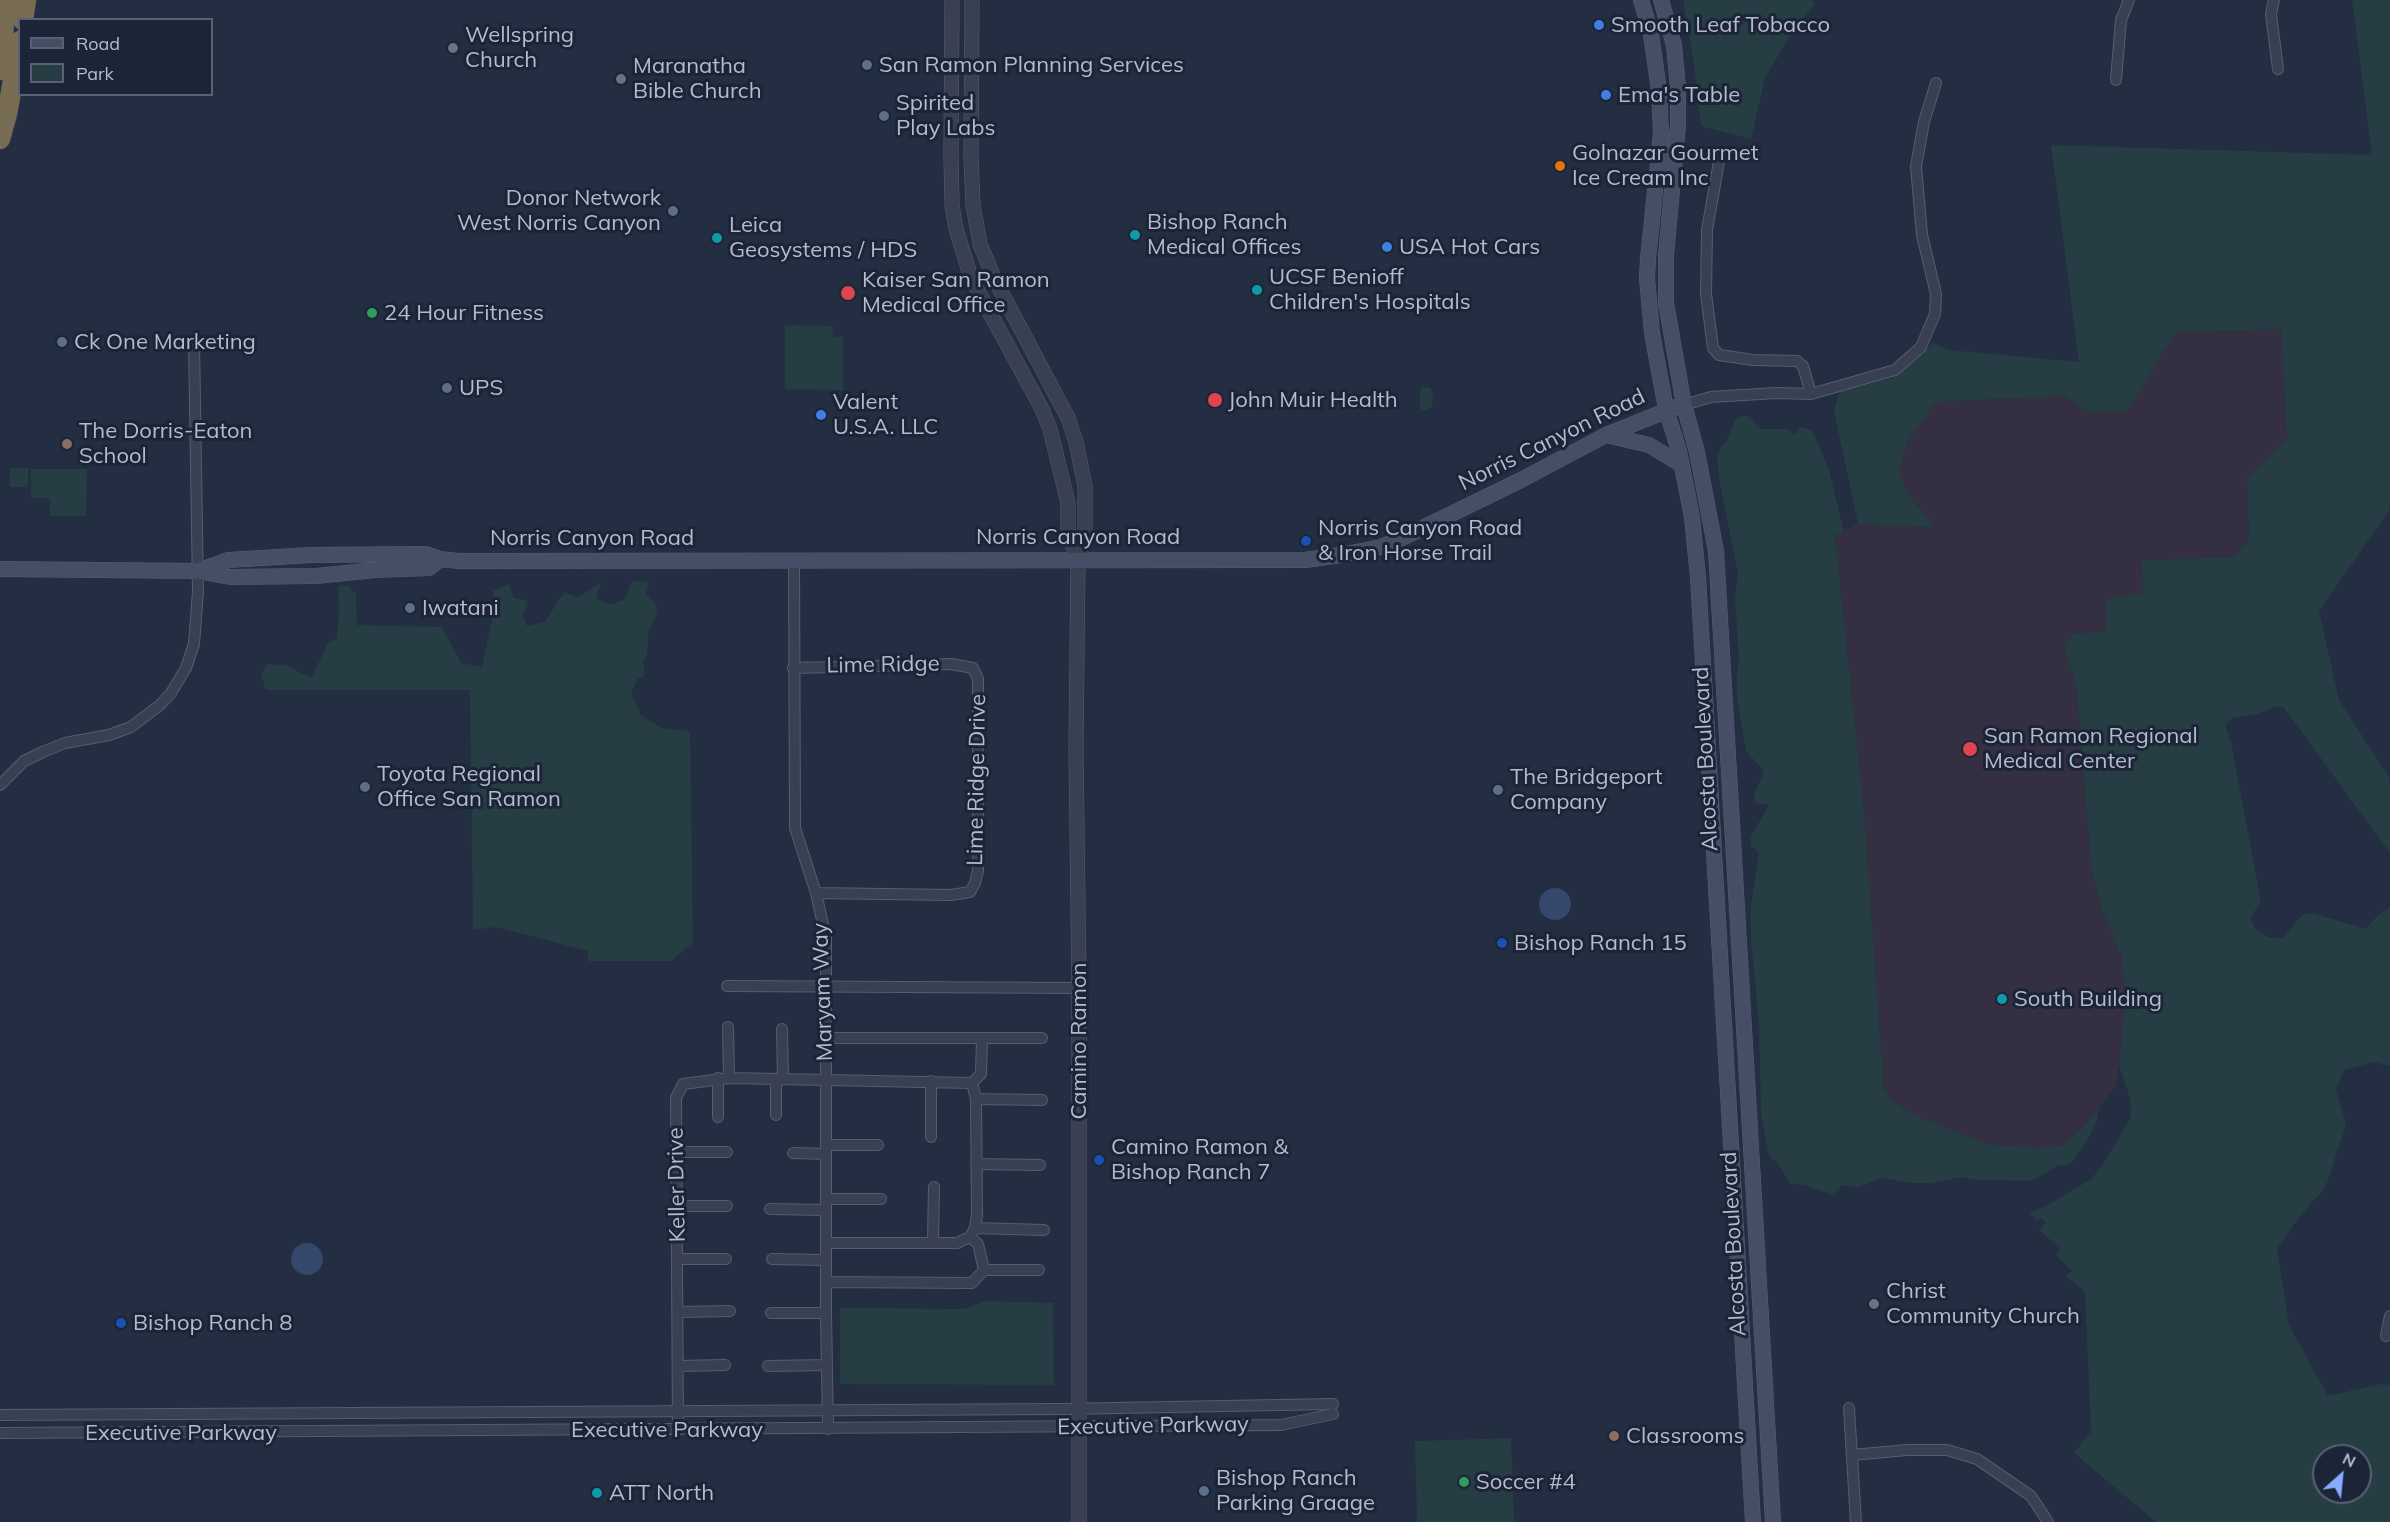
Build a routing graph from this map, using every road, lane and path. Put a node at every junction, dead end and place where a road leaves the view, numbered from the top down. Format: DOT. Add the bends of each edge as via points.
graph roads {
  1 [pos="6,0"];
  2 [pos="26,0"];
  3 [pos="952,0"];
  4 [pos="972,0"];
  5 [pos="1641,0"];
  6 [pos="1661,0"];
  7 [pos="2129,0"];
  8 [pos="2274,0"];
  9 [pos="23,18"];
  10 [pos="18,52"];
  11 [pos="2278,69"];
  12 [pos="0,70"];
  13 [pos="2116,80"];
  14 [pos="1936,83"];
  15 [pos="0,139"];
  16 [pos="1720,156"];
  17 [pos="194,341"];
  18 [pos="1811,394"];
  19 [pos="1683,405"];
  20 [pos="1666,409"];
  21 [pos="1606,435"];
  22 [pos="1682,465"];
  23 [pos="1078,559"];
  24 [pos="440,560"];
  25 [pos="794,560"];
  26 [pos="0,570"];
  27 [pos="198,571"];
  28 [pos="793,668"];
  29 [pos="973,668"];
  30 [pos="0,785"];
  31 [pos="816,893"];
  32 [pos="727,986"];
  33 [pos="826,987"];
  34 [pos="1079,988"];
  35 [pos="728,1028"];
  36 [pos="782,1029"];
  37 [pos="826,1038"];
  38 [pos="982,1038"];
  39 [pos="1042,1038"];
  40 [pos="724,1078"];
  41 [pos="780,1079"];
  42 [pos="825,1080"];
  43 [pos="932,1081"];
  44 [pos="972,1083"];
  45 [pos="976,1099"];
  46 [pos="1042,1100"];
  47 [pos="776,1115"];
  48 [pos="718,1118"];
  49 [pos="931,1137"];
  50 [pos="878,1145"];
  51 [pos="826,1149"];
  52 [pos="677,1152"];
  53 [pos="727,1152"];
  54 [pos="794,1153"];
  55 [pos="976,1164"];
  56 [pos="1040,1165"];
  57 [pos="934,1187"];
  58 [pos="881,1199"];
  59 [pos="826,1204"];
  60 [pos="677,1206"];
  61 [pos="727,1206"];
  62 [pos="770,1209"];
  63 [pos="1044,1230"];
  64 [pos="972,1233"];
  65 [pos="933,1242"];
  66 [pos="826,1243"];
  67 [pos="726,1259"];
  68 [pos="771,1259"];
  69 [pos="678,1260"];
  70 [pos="826,1260"];
  71 [pos="984,1270"];
  72 [pos="1039,1270"];
  73 [pos="826,1282"];
  74 [pos="730,1311"];
  75 [pos="678,1312"];
  76 [pos="771,1313"];
  77 [pos="825,1313"];
  78 [pos="2390,1316"];
  79 [pos="2386,1336"];
  80 [pos="679,1365"];
  81 [pos="725,1365"];
  82 [pos="826,1365"];
  83 [pos="768,1366"];
  84 [pos="1078,1408"];
  85 [pos="1849,1408"];
  86 [pos="828,1410"];
  87 [pos="678,1411"];
  88 [pos="705,1411"];
  89 [pos="0,1415"];
  90 [pos="1079,1427"];
  91 [pos="828,1429"];
  92 [pos="678,1430"];
  93 [pos="705,1430"];
  94 [pos="0,1433"];
  95 [pos="1852,1455"];
  96 [pos="1079,1522"];
  97 [pos="1753,1522"];
  98 [pos="1773,1522"];
  99 [pos="1856,1522"];
  100 [pos="2048,1522"];
  1 -- 12 [label="highway"];
  2 -- 9 [label="highway"];
  3 -- 23 [label="street, Camino Ramon" via="951,166 956,229 971,278 1050,429 1068,503 1068,533"];
  4 -- 23 [label="street, Camino Ramon" via="971,157 980,244 1073,434 1085,486 1085,531"];
  5 -- 20 [label="main road, Alcosta Boulevard" via="1651,34 1659,90 1660,133 1647,278"];
  6 -- 19 [label="main road, Alcosta Boulevard" via="1674,45 1678,88 1666,303"];
  7 -- 13 [label="street" via="2121,20"];
  8 -- 11 [label="street" via="2271,14"];
  10 -- 15 [label="highway"];
  14 -- 18 [label="street" via="1916,166 1922,235 1936,294 1930,330 1920,347 1895,370"];
  16 -- 18 [label="street" via="1707,230 1706,294 1713,348 1719,355 1797,361 1803,366"];
  17 -- 27 [label="street"];
  18 -- 19 [label="street" via="1711,397"];
  19 -- 20 [label="main road, Norris Canyon Road"];
  19 -- 98 [label="main road, Alcosta Boulevard" via="1698,452 1716,551"];
  20 -- 21 [label="main road, Norris Canyon Road"];
  20 -- 22 [label="main road, Alcosta Boulevard"];
  21 -- 22 [label="main road" via="1649,445"];
  21 -- 23 [label="main road, Norris Canyon Road" via="1381,547 1305,560"];
  22 -- 97 [label="main road, Alcosta Boulevard" via="1698,577"];
  23 -- 25 [label="main road, Norris Canyon Road"];
  23 -- 34 [label="street, Camino Ramon"];
  24 -- 25 [label="main road, Norris Canyon Road"];
  24 -- 27 [label="main road, Norris Canyon Road" via="426,554 311,555 228,560"];
  24 -- 27 [label="main road, Norris Canyon Road" via="429,568 316,576 230,577"];
  25 -- 28 [label="street, Maryam Way"];
  26 -- 27 [label="main road, Norris Canyon Road"];
  27 -- 30 [label="street" via="194,644 181,678 160,705 131,727 65,743 24,761"];
  28 -- 29 [label="street, Lime Ridge" via="931,664"];
  28 -- 31 [label="street, Maryam Way" via="795,828"];
  29 -- 31 [label="street, Lime Ridge Drive" via="978,679 979,807 978,871 970,892"];
  31 -- 33 [label="street, Maryam Way" via="826,938"];
  32 -- 33 [label="street"];
  33 -- 34 [label="street"];
  33 -- 37 [label="street, Maryam Way"];
  34 -- 84 [label="street, Camino Ramon"];
  35 -- 40 [label="street"];
  36 -- 41 [label="street"];
  37 -- 38 [label="street"];
  37 -- 42 [label="street, Maryam Way"];
  38 -- 39 [label="street"];
  38 -- 44 [label="street" via="981,1074"];
  40 -- 41 [label="street, Keller Drive"];
  40 -- 48 [label="street"];
  40 -- 52 [label="street, Keller Drive" via="690,1082 679,1089"];
  41 -- 42 [label="street, Keller Drive"];
  41 -- 47 [label="street"];
  42 -- 43 [label="street, Keller Drive"];
  42 -- 51 [label="street, Maryam Way"];
  43 -- 44 [label="street, Keller Drive"];
  43 -- 49 [label="street"];
  44 -- 45 [label="street"];
  45 -- 46 [label="street"];
  45 -- 55 [label="street"];
  50 -- 51 [label="street"];
  51 -- 54 [label="street"];
  51 -- 59 [label="street, Maryam Way"];
  52 -- 53 [label="street"];
  52 -- 60 [label="street, Keller Drive"];
  55 -- 56 [label="street"];
  55 -- 64 [label="street"];
  57 -- 65 [label="street"];
  58 -- 59 [label="street"];
  59 -- 62 [label="street"];
  59 -- 66 [label="street, Maryam Way"];
  60 -- 61 [label="street"];
  60 -- 69 [label="street, Keller Drive"];
  63 -- 64 [label="street"];
  64 -- 65 [label="street" via="957,1243"];
  64 -- 71 [label="street"];
  65 -- 66 [label="street"];
  66 -- 70 [label="street, Maryam Way"];
  67 -- 69 [label="street"];
  68 -- 70 [label="street"];
  69 -- 75 [label="street, Keller Drive"];
  70 -- 73 [label="street, Maryam Way"];
  71 -- 72 [label="street"];
  71 -- 73 [label="street" via="972,1282 962,1284"];
  73 -- 77 [label="street, Maryam Way"];
  74 -- 75 [label="street"];
  75 -- 80 [label="street, Keller Drive"];
  76 -- 77 [label="street"];
  77 -- 82 [label="street, Maryam Way"];
  78 -- 79 [label="street"];
  80 -- 81 [label="street"];
  80 -- 87 [label="street, Keller Drive"];
  82 -- 83 [label="street"];
  82 -- 86 [label="street, Maryam Way"];
  84 -- 86 [label="street, Executive Parkway"];
  84 -- 90 [label="street, Camino Ramon"];
  84 -- 90 [label="street, Executive Parkway" via="1333,1409 1281,1425"];
  85 -- 95 [label="street"];
  86 -- 88 [label="street, Executive Parkway"];
  86 -- 91 [label="street, Maryam Way"];
  87 -- 88 [label="street, Executive Parkway"];
  87 -- 89 [label="street, Executive Parkway"];
  87 -- 92 [label="street, Keller Drive"];
  88 -- 93 [label="street"];
  90 -- 91 [label="street, Executive Parkway"];
  90 -- 96 [label="street, Camino Ramon"];
  91 -- 93 [label="street, Executive Parkway"];
  92 -- 93 [label="street, Executive Parkway"];
  92 -- 94 [label="street, Executive Parkway"];
  95 -- 99 [label="street"];
  95 -- 100 [label="street" via="1947,1450 1977,1459 2031,1496"];
}
